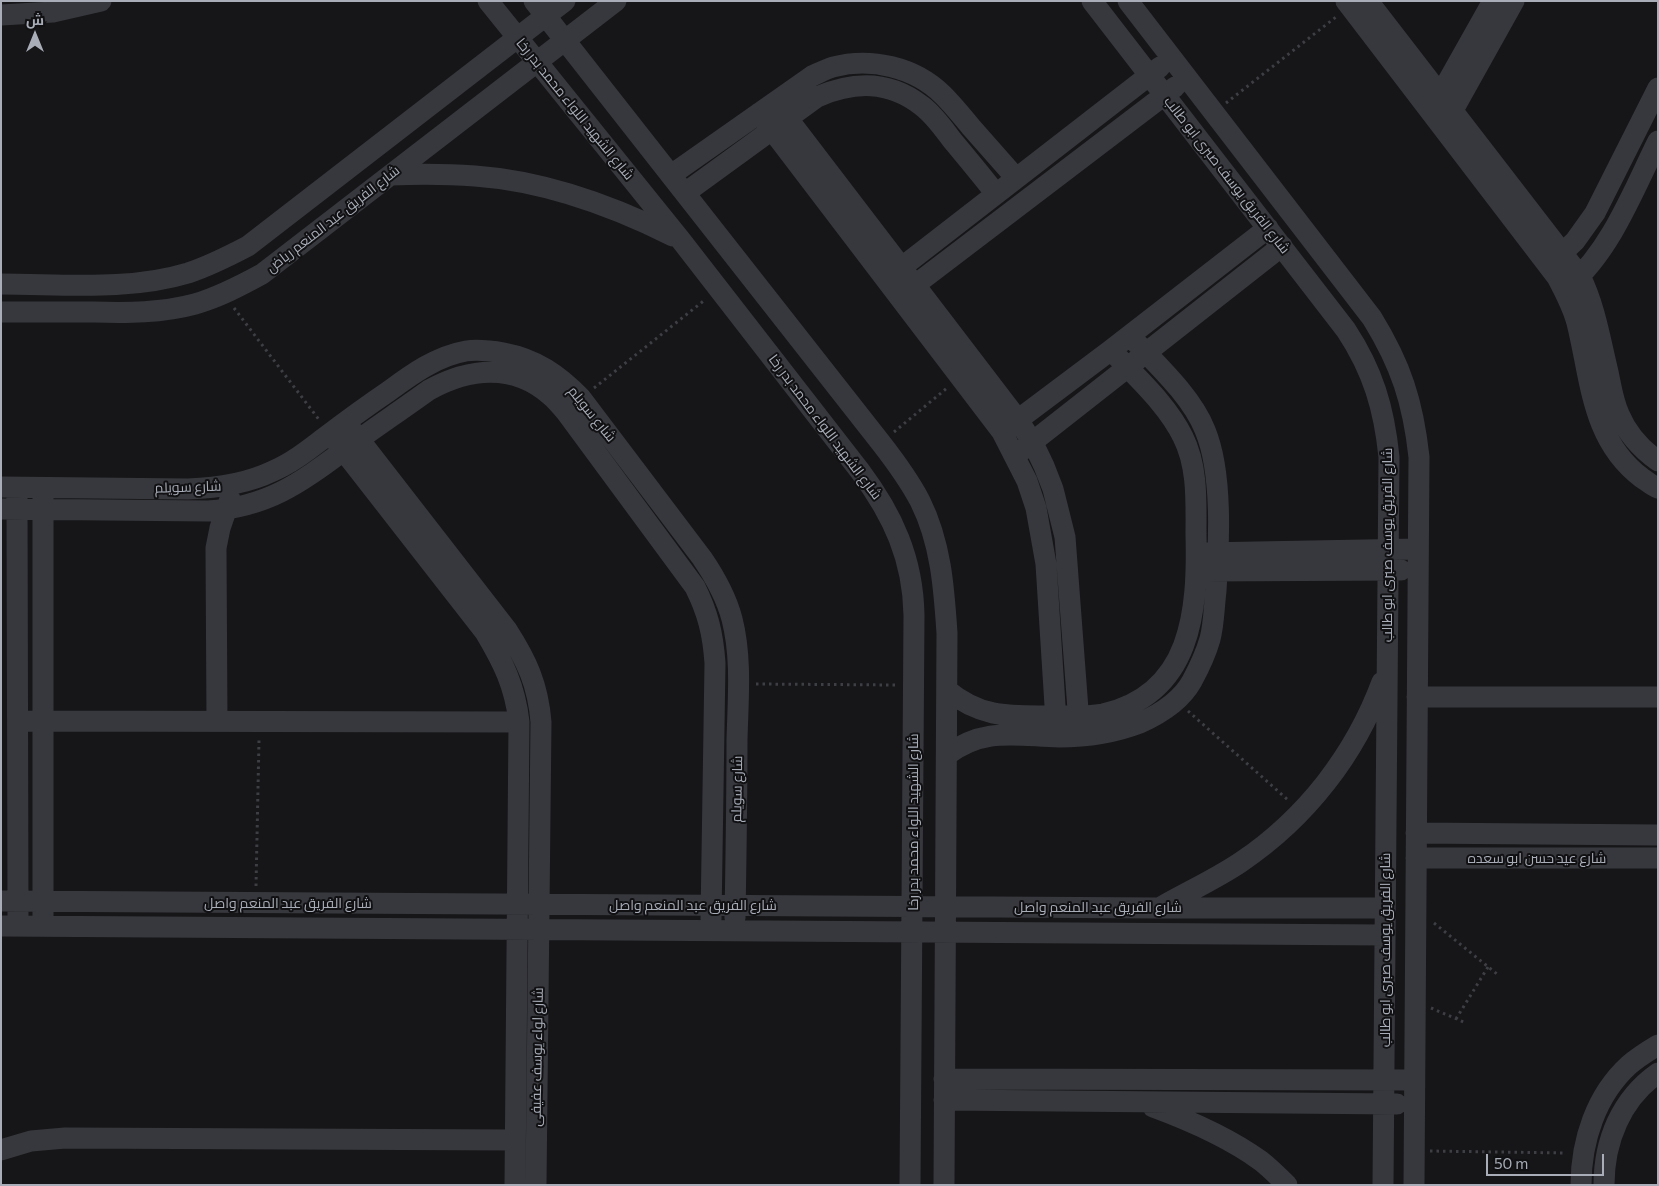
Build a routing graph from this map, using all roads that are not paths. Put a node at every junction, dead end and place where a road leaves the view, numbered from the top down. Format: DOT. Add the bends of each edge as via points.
graph roads {
  1 [pos="101,1"];
  2 [pos="488,1"];
  3 [pos="565,1"];
  4 [pos="616,1"];
  5 [pos="1092,1"];
  6 [pos="1128,1"];
  7 [pos="1493,1"];
  8 [pos="1514,1"];
  9 [pos="1355,3"];
  10 [pos="540,9"];
  11 [pos="1,15"];
  12 [pos="518,38"];
  13 [pos="565,40"];
  14 [pos="1172,58"];
  15 [pos="537,62"];
  16 [pos="1150,75"];
  17 [pos="1188,78"];
  18 [pos="1658,88"];
  19 [pos="1165,94"];
  20 [pos="767,108"];
  21 [pos="1442,111"];
  22 [pos="780,124"];
  23 [pos="1658,141"];
  24 [pos="391,174"];
  25 [pos="671,175"];
  26 [pos="1016,178"];
  27 [pos="685,193"];
  28 [pos="996,194"];
  29 [pos="1268,228"];
  30 [pos="680,239"];
  31 [pos="1282,246"];
  32 [pos="1556,259"];
  33 [pos="902,267"];
  34 [pos="1572,283"];
  35 [pos="1,284"];
  36 [pos="915,285"];
  37 [pos="1,312"];
  38 [pos="1130,336"];
  39 [pos="1111,350"];
  40 [pos="1146,354"];
  41 [pos="1128,369"];
  42 [pos="1194,409"];
  43 [pos="1174,420"];
  44 [pos="1010,426"];
  45 [pos="338,428"];
  46 [pos="1033,443"];
  47 [pos="351,445"];
  48 [pos="1015,456"];
  49 [pos="1658,460"];
  50 [pos="1216,477"];
  51 [pos="1195,479"];
  52 [pos="238,484"];
  53 [pos="9,488"];
  54 [pos="43,488"];
  55 [pos="1658,488"];
  56 [pos="9,509"];
  57 [pos="43,509"];
  58 [pos="226,510"];
  59 [pos="1388,560"];
  60 [pos="1418,560"];
  61 [pos="1207,562"];
  62 [pos="1387,670"];
  63 [pos="947,690"];
  64 [pos="1658,696"];
  65 [pos="1417,697"];
  66 [pos="18,721"];
  67 [pos="43,721"];
  68 [pos="217,722"];
  69 [pos="518,722"];
  70 [pos="1057,726"];
  71 [pos="1079,726"];
  72 [pos="946,755"];
  73 [pos="1416,833"];
  74 [pos="1658,835"];
  75 [pos="1416,858"];
  76 [pos="1658,858"];
  77 [pos="10,901"];
  78 [pos="43,901"];
  79 [pos="518,904"];
  80 [pos="539,904"];
  81 [pos="711,905"];
  82 [pos="735,906"];
  83 [pos="912,907"];
  84 [pos="946,907"];
  85 [pos="1160,908"];
  86 [pos="1385,908"];
  87 [pos="10,926"];
  88 [pos="43,926"];
  89 [pos="518,930"];
  90 [pos="539,930"];
  91 [pos="711,931"];
  92 [pos="734,931"];
  93 [pos="912,932"];
  94 [pos="945,932"];
  95 [pos="1385,935"];
  96 [pos="1658,1046"];
  97 [pos="1658,1073"];
  98 [pos="1384,1080"];
  99 [pos="1414,1080"];
  100 [pos="944,1089"];
  101 [pos="1139,1101"];
  102 [pos="1384,1104"];
  103 [pos="1414,1104"];
  104 [pos="515,1140"];
  105 [pos="1,1150"];
  106 [pos="515,1185"];
  107 [pos="536,1185"];
  108 [pos="910,1185"];
  109 [pos="944,1185"];
  110 [pos="1287,1185"];
  111 [pos="1383,1185"];
  112 [pos="1414,1185"];
  113 [pos="1581,1185"];
  114 [pos="1604,1185"];
  1 -- 11 [label="street" via="53,12"];
  2 -- 12 [label="street, شارع الشهيد اللواء محمد بدر رخا"];
  3 -- 10 [label="street"];
  4 -- 13 [label="street, شارع الفريق عبد المنعم رياض"];
  5 -- 16 [label="street, شارع الفريق يوسف صبرى ابو طالب"];
  6 -- 14 [label="street, شارع الفريق يوسف صبرى ابو طالب"];
  7 -- 21 [label="street"];
  8 -- 21 [label="street"];
  9 -- 21 [label="street"];
  10 -- 12 [label="street"];
  10 -- 13 [label="street"];
  12 -- 15 [label="street, شارع الشهيد اللواء محمد بدر رخا"];
  12 -- 35 [label="street" via="248,246 219,261 157,280 125,284"];
  13 -- 15 [label="street, شارع الفريق عبد المنعم رياض"];
  13 -- 25 [label="street"];
  14 -- 16 [label="street"];
  14 -- 17 [label="street, شارع الفريق يوسف صبرى ابو طالب"];
  15 -- 24 [label="street, شارع الفريق عبد المنعم رياض"];
  15 -- 30 [label="street, شارع الشهيد اللواء محمد بدر رخا"];
  16 -- 19 [label="street, شارع الفريق يوسف صبرى ابو طالب"];
  16 -- 26 [label="street"];
  17 -- 19 [label="street"];
  17 -- 60 [label="street, شارع الفريق يوسف صبرى ابو طالب" via="1388,342 1406,388 1416,426 1419,457"];
  18 -- 32 [label="street" via="1595,213"];
  19 -- 29 [label="street, شارع الفريق يوسف صبرى ابو طالب"];
  19 -- 36 [label="street"];
  20 -- 22 [label="street"];
  20 -- 25 [label="street"];
  20 -- 26 [label="street" via="812,76 831,67 870,63 890,66 909,72 942,94"];
  21 -- 32 [label="street"];
  22 -- 27 [label="street"];
  22 -- 28 [label="street" via="817,97 834,90 871,85 890,88 922,106"];
  22 -- 33 [label="street"];
  22 -- 44 [label="street" via="960,377"];
  23 -- 34 [label="street" via="1606,242"];
  24 -- 30 [label="street" via="477,176 520,182 602,204"];
  24 -- 37 [label="street, شارع الفريق عبد المنعم رياض" via="262,274 223,294 194,304 130,313"];
  25 -- 27 [label="street"];
  26 -- 28 [label="street"];
  27 -- 63 [label="street" via="881,442 920,501 931,529 944,585"];
  28 -- 33 [label="street"];
  29 -- 31 [label="street, شارع الفريق يوسف صبرى ابو طالب"];
  29 -- 38 [label="street"];
  30 -- 83 [label="street, شارع الشهيد اللواء محمد بدر رخا" via="878,495 903,548 911,578 914,615"];
  31 -- 40 [label="street"];
  31 -- 59 [label="street, شارع الفريق يوسف صبرى ابو طالب" via="1361,353 1381,403 1389,457"];
  32 -- 34 [label="street"];
  33 -- 36 [label="street"];
  34 -- 49 [label="street" via="1588,294 1595,313 1619,414 1631,435"];
  34 -- 55 [label="street" via="1576,321 1598,419 1611,446 1630,469"];
  36 -- 44 [label="street"];
  38 -- 39 [label="street"];
  38 -- 40 [label="street"];
  39 -- 41 [label="street"];
  39 -- 44 [label="street"];
  40 -- 41 [label="street"];
  40 -- 42 [label="street"];
  41 -- 43 [label="street"];
  41 -- 46 [label="street"];
  42 -- 43 [label="street"];
  42 -- 50 [label="street" via="1213,454"];
  43 -- 51 [label="street" via="1191,458"];
  44 -- 46 [label="street"];
  44 -- 48 [label="street"];
  45 -- 47 [label="street"];
  45 -- 52 [label="street, شارع سويلم" via="283,466"];
  45 -- 82 [label="street, شارع سويلم" via="421,369 466,351 490,350 534,361 567,383 581,398 702,558 714,576 732,617 738,683"];
  46 -- 48 [label="street"];
  46 -- 71 [label="street" via="1053,489 1065,537"];
  47 -- 58 [label="street, شارع سويلم" via="277,495"];
  47 -- 69 [label="street, شارع لواء يوسف عفيفى" via="485,632 511,683 517,702"];
  47 -- 80 [label="street, شارع لواء يوسف عفيفى" via="507,630 532,674 540,702 541,722"];
  47 -- 81 [label="street, شارع سويلم" via="429,390 466,374 507,374 530,382 550,395 566,412 695,587 711,624 715,663"];
  48 -- 70 [label="street" via="1027,481 1042,536"];
  50 -- 51 [label="street"];
  50 -- 61 [label="street"];
  51 -- 61 [label="street"];
  52 -- 54 [label="street, شارع سويلم" via="214,488"];
  52 -- 58 [label="street"];
  53 -- 54 [label="street, شارع سويلم"];
  53 -- 56 [label="street"];
  54 -- 57 [label="street"];
  56 -- 57 [label="street, شارع سويلم"];
  56 -- 66 [label="street"];
  57 -- 58 [label="street, شارع سويلم"];
  57 -- 67 [label="street"];
  58 -- 68 [label="street" via="216,548"];
  59 -- 60 [label="street"];
  59 -- 61 [label="street"];
  59 -- 62 [label="street, شارع الفريق يوسف صبرى ابو طالب"];
  60 -- 65 [label="street, شارع الفريق يوسف صبرى ابو طالب"];
  61 -- 71 [label="street" via="1188,631 1173,669 1161,685 1143,698"];
  61 -- 71 [label="street" via="1214,616 1210,639 1192,682 1159,714 1138,723 1110,732"];
  62 -- 85 [label="street" via="1355,742 1333,775 1301,812 1240,863"];
  62 -- 86 [label="street, شارع الفريق يوسف صبرى ابو طالب"];
  63 -- 70 [label="street" via="968,705 992,714"];
  63 -- 72 [label="street"];
  64 -- 65 [label="street"];
  65 -- 73 [label="street, شارع الفريق يوسف صبرى ابو طالب"];
  66 -- 67 [label="street"];
  66 -- 77 [label="street"];
  67 -- 68 [label="street"];
  67 -- 78 [label="street"];
  68 -- 69 [label="street"];
  69 -- 79 [label="street, شارع لواء يوسف عفيفى"];
  70 -- 71 [label="street"];
  70 -- 72 [label="street" via="985,736 964,743"];
  72 -- 84 [label="street"];
  73 -- 74 [label="street, شارع عيد حسن ابو سعده"];
  73 -- 75 [label="street, شارع الفريق يوسف صبرى ابو طالب"];
  75 -- 76 [label="street, شارع عيد حسن ابو سعده"];
  75 -- 99 [label="street, شارع الفريق يوسف صبرى ابو طالب"];
  77 -- 78 [label="street, شارع الفريق عبد المنعم واصل"];
  77 -- 87 [label="street"];
  78 -- 79 [label="street, شارع الفريق عبد المنعم واصل"];
  78 -- 88 [label="street"];
  79 -- 80 [label="street, شارع الفريق عبد المنعم واصل"];
  79 -- 89 [label="street, شارع لواء يوسف عفيفى"];
  80 -- 81 [label="street, شارع الفريق عبد المنعم واصل"];
  80 -- 90 [label="street, شارع لواء يوسف عفيفى"];
  81 -- 82 [label="street, شارع الفريق عبد المنعم واصل"];
  81 -- 91 [label="street, شارع سويلم"];
  82 -- 83 [label="street, شارع الفريق عبد المنعم واصل"];
  82 -- 92 [label="street, شارع سويلم"];
  83 -- 84 [label="street, شارع الفريق عبد المنعم واصل"];
  83 -- 93 [label="street, شارع الشهيد اللواء محمد بدر رخا"];
  84 -- 85 [label="street, شارع الفريق عبد المنعم واصل"];
  84 -- 94 [label="street"];
  85 -- 86 [label="street, شارع الفريق عبد المنعم واصل"];
  86 -- 95 [label="street, شارع الفريق يوسف صبرى ابو طالب"];
  87 -- 88 [label="street, شارع الفريق عبد المنعم واصل"];
  88 -- 89 [label="street, شارع الفريق عبد المنعم واصل"];
  89 -- 90 [label="street, شارع الفريق عبد المنعم واصل"];
  89 -- 104 [label="street, شارع لواء يوسف عفيفى"];
  90 -- 91 [label="street, شارع الفريق عبد المنعم واصل"];
  90 -- 107 [label="street, شارع لواء يوسف عفيفى"];
  91 -- 92 [label="street, شارع الفريق عبد المنعم واصل"];
  92 -- 93 [label="street, شارع الفريق عبد المنعم واصل"];
  93 -- 94 [label="street, شارع الفريق عبد المنعم واصل"];
  93 -- 108 [label="street, شارع الشهيد اللواء محمد بدر رخا"];
  94 -- 95 [label="street, شارع الفريق عبد المنعم واصل"];
  94 -- 100 [label="street"];
  95 -- 98 [label="street, شارع الفريق يوسف صبرى ابو طالب"];
  96 -- 113 [label="street" via="1629,1065 1607,1090 1592,1120"];
  97 -- 114 [label="street" via="1638,1090 1617,1122 1608,1152"];
  98 -- 99 [label="street"];
  98 -- 100 [label="street"];
  98 -- 102 [label="street, شارع الفريق يوسف صبرى ابو طالب"];
  99 -- 103 [label="street, شارع الفريق يوسف صبرى ابو طالب"];
  100 -- 101 [label="street"];
  100 -- 109 [label="street"];
  101 -- 102 [label="street"];
  101 -- 110 [label="street" via="1230,1140 1262,1162"];
  102 -- 103 [label="street"];
  102 -- 111 [label="street, شارع الفريق يوسف صبرى ابو طالب"];
  103 -- 112 [label="street, شارع الفريق يوسف صبرى ابو طالب"];
  104 -- 105 [label="street" via="65,1138 31,1141"];
  104 -- 106 [label="street, شارع لواء يوسف عفيفى"];
}
